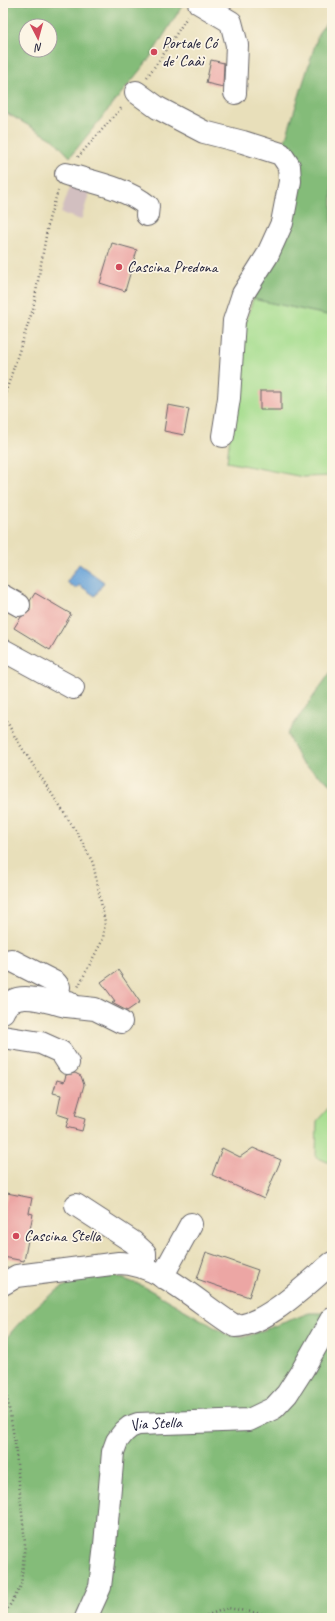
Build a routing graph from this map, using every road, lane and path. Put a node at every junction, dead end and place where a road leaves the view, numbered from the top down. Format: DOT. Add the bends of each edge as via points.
graph roads {
  1 [pos="199,3"];
  2 [pos="136,92"];
  3 [pos="234,93"];
  4 [pos="66,174"];
  5 [pos="148,215"];
  6 [pos="223,436"];
  7 [pos="3,650"];
  8 [pos="73,688"];
  9 [pos="3,714"];
  10 [pos="11,960"];
  11 [pos="64,1004"];
  12 [pos="3,1012"];
  13 [pos="121,1022"];
  14 [pos="3,1037"];
  15 [pos="68,1063"];
  16 [pos="76,1205"];
  17 [pos="191,1224"];
  18 [pos="332,1263"];
  19 [pos="154,1272"];
  20 [pos="8,1277"];
  21 [pos="332,1318"];
  22 [pos="3,1373"];
  23 [pos="332,1616"];
  24 [pos="3,1617"];
  25 [pos="86,1618"];
  26 [pos="199,1618"];
  1 -- 3 [label="street" via="231,22 237,45 237,79"];
  2 -- 6 [label="street" via="158,108 204,132 281,154 289,166 290,181 282,223 243,294 234,321 229,398"];
  4 -- 5 [label="street" via="142,201 148,206"];
  7 -- 8 [label="street"];
  9 -- 11 [label="path" via="19,744 79,836 92,863 105,922 103,939"];
  10 -- 11 [label="street" via="56,983"];
  11 -- 12 [label="street" via="21,998 11,1000"];
  11 -- 13 [label="street" via="94,1009"];
  14 -- 15 [label="street" via="41,1043 61,1052"];
  16 -- 19 [label="street" via="145,1253"];
  17 -- 19 [label="street"];
  18 -- 19 [label="street" via="259,1320 242,1326 235,1326"];
  19 -- 20 [label="street" via="132,1263 118,1263"];
  21 -- 25 [label="street, Via Stella" via="287,1394 274,1408 249,1420 138,1424 130,1427 116,1441 100,1587"];
  22 -- 24 [label="path" via="15,1443 25,1543 21,1586"];
  23 -- 26 [label="path" via="269,1614 228,1608"];
}
